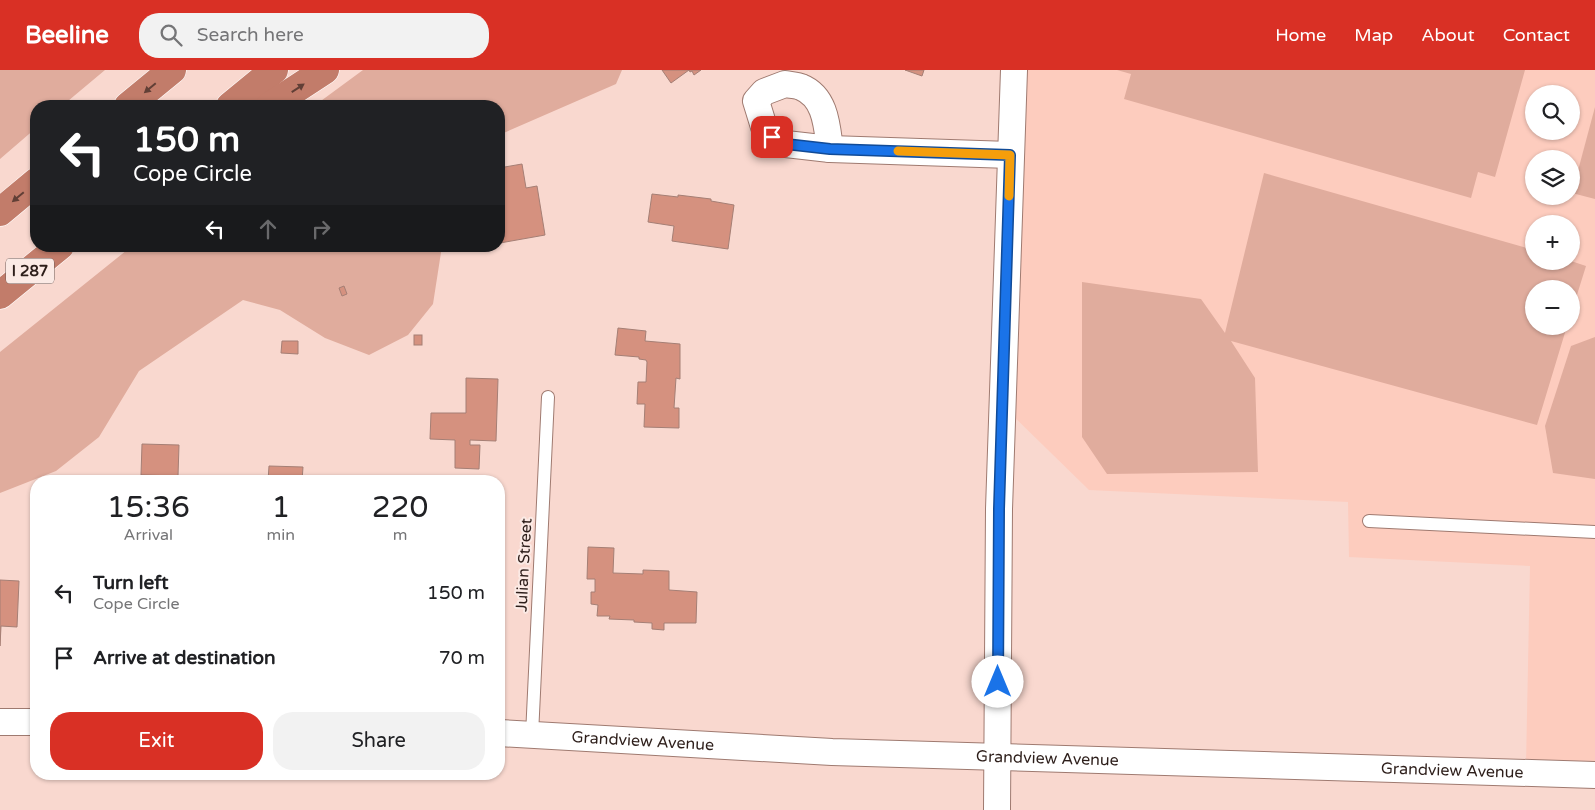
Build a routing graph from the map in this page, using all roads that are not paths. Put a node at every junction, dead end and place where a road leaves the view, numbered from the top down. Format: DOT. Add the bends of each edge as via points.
graph roads {
  1 [pos="172,70"];
  2 [pos="274,70"];
  3 [pos="325,70"];
  4 [pos="1014,70"];
  5 [pos="135,100"];
  6 [pos="237,100"];
  7 [pos="279,100"];
  8 [pos="830,149"];
  9 [pos="1010,155"];
  10 [pos="30,187"];
  11 [pos="0,212"];
  12 [pos="53,252"];
  13 [pos="0,295"];
  14 [pos="548,397"];
  15 [pos="1369,521"];
  16 [pos="1595,532"];
  17 [pos="0,722"];
  18 [pos="30,722"];
  19 [pos="505,733"];
  20 [pos="532,735"];
  21 [pos="998,758"];
  22 [pos="1595,775"];
  23 [pos="997,810"];
  1 -- 5 [label="highway, one-way"];
  2 -- 6 [label="highway"];
  7 -- 3 [label="highway, one-way"];
  4 -- 9 [label="street"];
  8 -- 9 [label="street"];
  9 -- 21 [label="street" via="999,509"];
  10 -- 11 [label="highway, one-way"];
  12 -- 13 [label="highway, I 287"];
  14 -- 20 [label="lane, Julian Street"];
  15 -- 16 [label="lane"];
  17 -- 18 [label="street"];
  19 -- 20 [label="street, Grandview Avenue"];
  20 -- 21 [label="street, Grandview Avenue"];
  21 -- 22 [label="street, Grandview Avenue"];
  21 -- 23 [label="street"];
}
